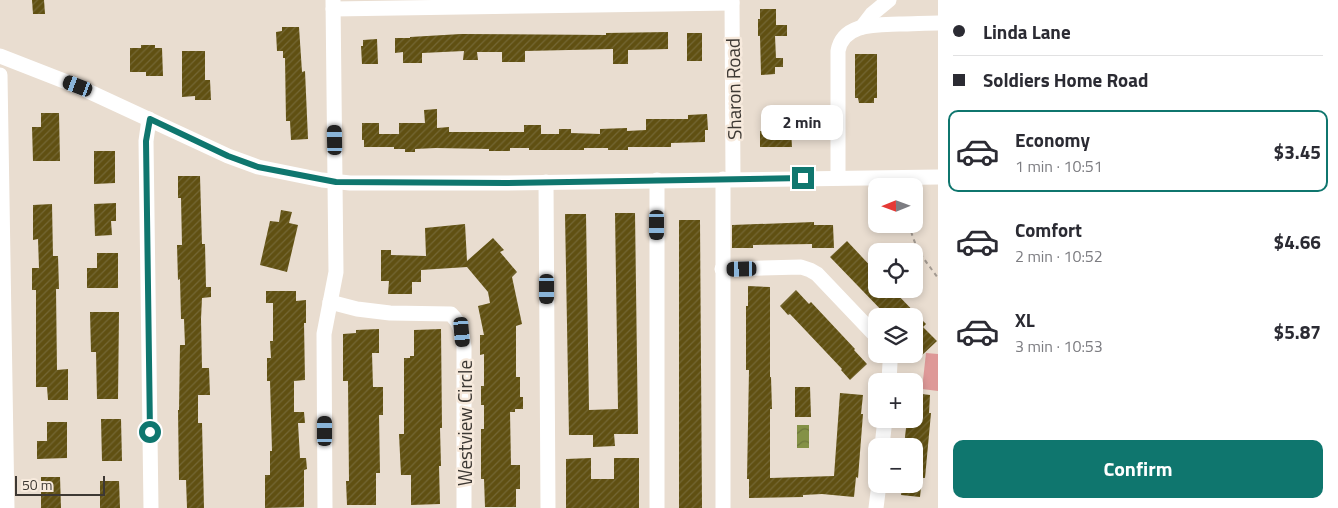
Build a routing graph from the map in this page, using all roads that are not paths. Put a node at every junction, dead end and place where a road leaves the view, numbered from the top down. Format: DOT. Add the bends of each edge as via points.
graph roads {
  1 [pos="889,0"];
  2 [pos="732,2"];
  3 [pos="333,5"];
  4 [pos="938,23"];
  5 [pos="862,27"];
  6 [pos="0,65"];
  7 [pos="150,119"];
  8 [pos="938,177"];
  9 [pos="838,178"];
  10 [pos="728,179"];
  11 [pos="657,180"];
  12 [pos="336,182"];
  13 [pos="546,182"];
  14 [pos="722,269"];
  15 [pos="330,302"];
  16 [pos="868,327"];
  17 [pos="878,493"];
  18 [pos="7,508"];
  19 [pos="151,508"];
  20 [pos="325,508"];
  21 [pos="464,508"];
  22 [pos="548,508"];
  23 [pos="657,508"];
  24 [pos="723,508"];
  25 [pos="876,508"];
  1 -- 5 [label="street"];
  2 -- 3 [label="street"];
  2 -- 10 [label="street, Sharon Road"];
  3 -- 12 [label="street"];
  4 -- 5 [label="street"];
  5 -- 9 [label="street" via="843,38 838,51"];
  6 -- 7 [label="street" via="78,86"];
  6 -- 18 [label="street"];
  7 -- 12 [label="street" via="258,167"];
  7 -- 19 [label="street" via="146,141"];
  8 -- 9 [label="street"];
  9 -- 10 [label="street"];
  10 -- 11 [label="street"];
  10 -- 14 [label="street, Sharon Road"];
  11 -- 13 [label="street"];
  11 -- 23 [label="street"];
  12 -- 13 [label="street"];
  12 -- 15 [label="street" via="336,272"];
  13 -- 22 [label="street"];
  14 -- 16 [label="street" via="801,267 810,270 818,274"];
  14 -- 24 [label="street, Sharon Road"];
  15 -- 20 [label="street" via="324,334"];
  15 -- 21 [label="street, Westview Circle" via="356,310 451,314 459,322 464,347"];
  17 -- 25 [label="street"];
}
